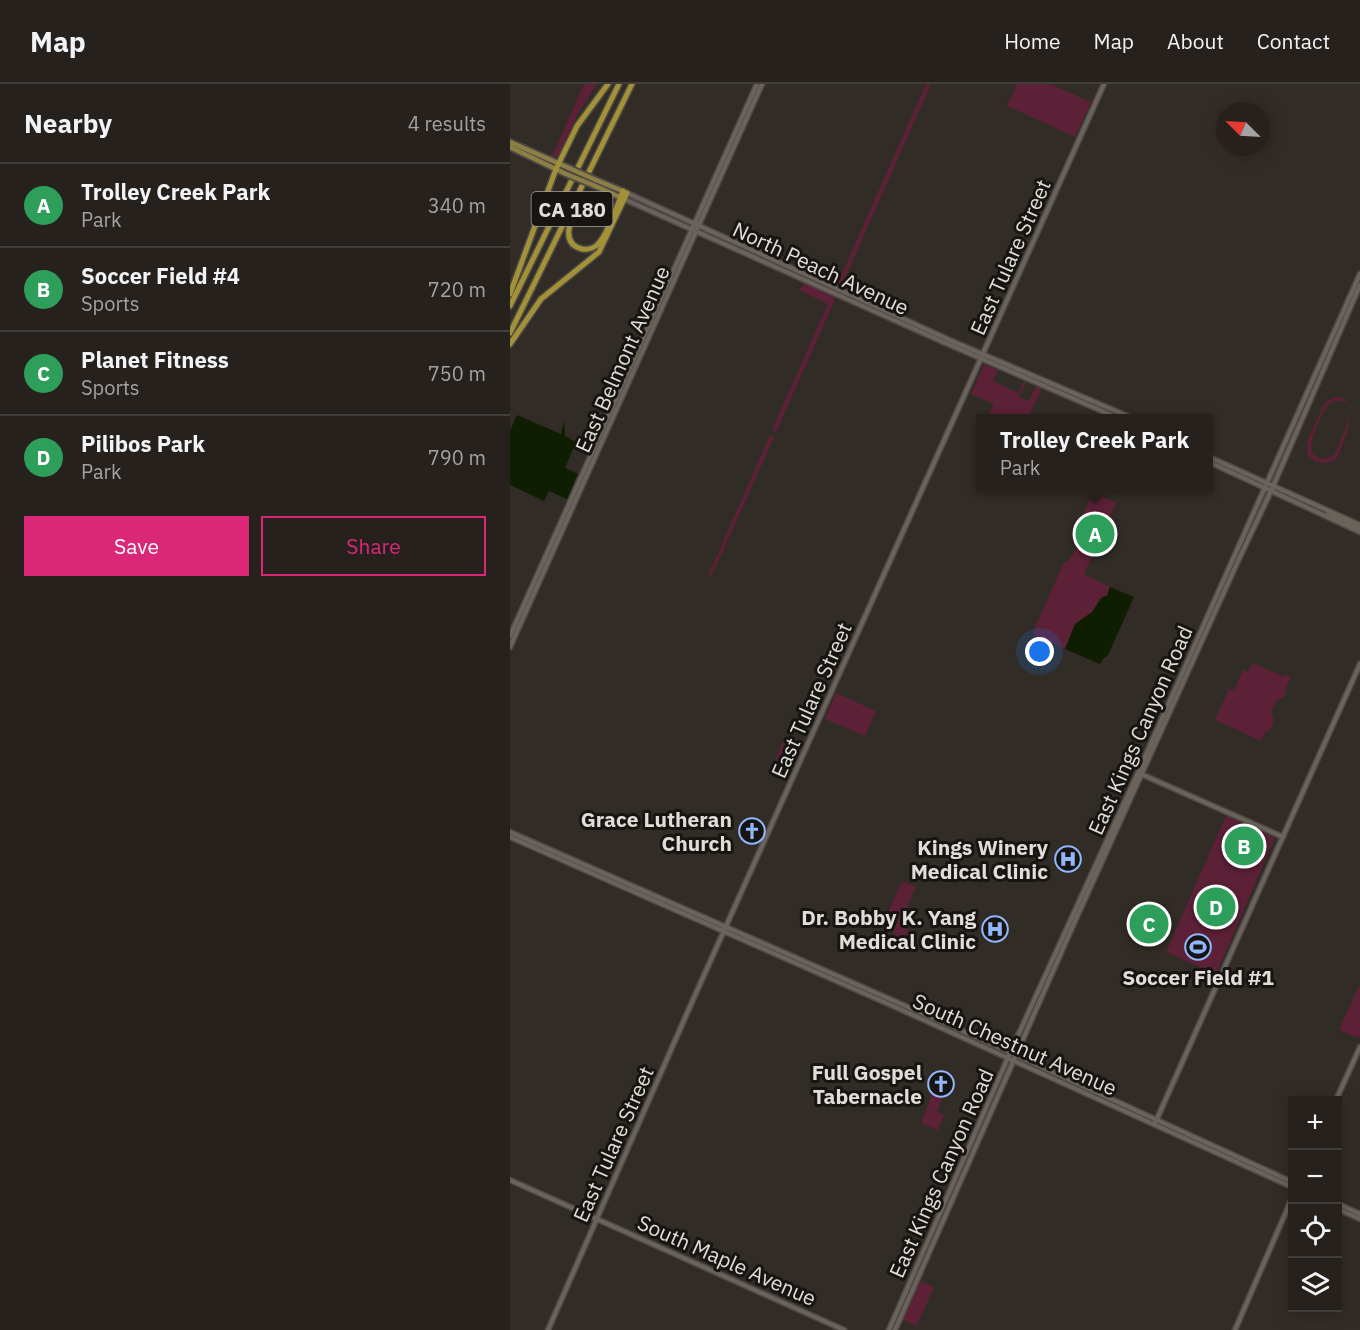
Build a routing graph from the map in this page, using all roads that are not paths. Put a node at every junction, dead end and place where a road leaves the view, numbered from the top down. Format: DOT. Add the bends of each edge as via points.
graph roads {
  1 [pos="608,84"];
  2 [pos="619,84"];
  3 [pos="632,84"];
  4 [pos="757,84"];
  5 [pos="762,84"];
  6 [pos="1104,84"];
  7 [pos="623,102"];
  8 [pos="512,145"];
  9 [pos="557,166"];
  10 [pos="594,182"];
  11 [pos="624,195"];
  12 [pos="697,224"];
  13 [pos="694,229"];
  14 [pos="741,250"];
  15 [pos="768,257"];
  16 [pos="1360,274"];
  17 [pos="802,278"];
  18 [pos="822,282"];
  19 [pos="1360,285"];
  20 [pos="510,294"];
  21 [pos="854,302"];
  22 [pos="510,306"];
  23 [pos="877,307"];
  24 [pos="510,333"];
  25 [pos="510,344"];
  26 [pos="983,357"];
  27 [pos="1109,414"];
  28 [pos="1122,414"];
  29 [pos="1213,460"];
  30 [pos="1213,461"];
  31 [pos="1267,483"];
  32 [pos="1273,486"];
  33 [pos="1265,488"];
  34 [pos="1271,491"];
  35 [pos="1320,514"];
  36 [pos="1354,522"];
  37 [pos="1360,528"];
  38 [pos="510,636"];
  39 [pos="510,647"];
  40 [pos="1360,664"];
  41 [pos="1140,773"];
  42 [pos="510,832"];
  43 [pos="510,837"];
  44 [pos="1283,837"];
  45 [pos="670,909"];
  46 [pos="691,912"];
  47 [pos="725,930"];
  48 [pos="1360,1047"];
  49 [pos="1011,1055"];
  50 [pos="1013,1060"];
  51 [pos="1048,1076"];
  52 [pos="1070,1080"];
  53 [pos="1338,1096"];
  54 [pos="1155,1122"];
  55 [pos="1179,1136"];
  56 [pos="1201,1141"];
  57 [pos="510,1179"];
  58 [pos="1288,1180"];
  59 [pos="1288,1185"];
  60 [pos="1290,1204"];
  61 [pos="1342,1206"];
  62 [pos="1342,1211"];
  63 [pos="1360,1214"];
  64 [pos="597,1218"];
  65 [pos="1360,1219"];
  66 [pos="548,1330"];
  67 [pos="844,1330"];
  68 [pos="889,1330"];
  69 [pos="895,1330"];
  70 [pos="1235,1330"];
  1 -- 9 [label="highway" via="577,126"];
  2 -- 22 [label="highway, CA 180"];
  3 -- 7 [label="highway, CA 180"];
  4 -- 12 [label="main road, East Belmont Avenue"];
  5 -- 12 [label="main road, East Belmont Avenue"];
  6 -- 26 [label="main road, East Tulare Street"];
  7 -- 11 [label="highway" via="569,225 572,243 585,249 598,245"];
  7 -- 24 [label="highway, CA 180"];
  8 -- 9 [label="main road, North Peach Avenue"];
  8 -- 9 [label="main road, North Peach Avenue"];
  9 -- 10 [label="main road, North Peach Avenue, bridge"];
  9 -- 10 [label="main road, North Peach Avenue, bridge" via="566,174"];
  9 -- 20 [label="highway"];
  10 -- 11 [label="main road, North Peach Avenue"];
  11 -- 12 [label="main road, North Peach Avenue"];
  11 -- 13 [label="main road, North Peach Avenue"];
  11 -- 25 [label="highway" via="599,252 541,299"];
  12 -- 13 [label="main road, East Belmont Avenue"];
  12 -- 15 [label="main road, North Peach Avenue"];
  13 -- 14 [label="main road, North Peach Avenue"];
  13 -- 38 [label="main road, East Belmont Avenue"];
  13 -- 39 [label="main road, East Belmont Avenue"];
  14 -- 15 [label="main road"];
  14 -- 17 [label="main road, North Peach Avenue"];
  15 -- 18 [label="main road, North Peach Avenue"];
  16 -- 31 [label="main road, East Kings Canyon Road"];
  17 -- 18 [label="main road"];
  17 -- 21 [label="main road, North Peach Avenue"];
  18 -- 23 [label="main road, North Peach Avenue"];
  19 -- 32 [label="main road, East Kings Canyon Road"];
  21 -- 23 [label="main road"];
  21 -- 26 [label="main road, North Peach Avenue"];
  23 -- 26 [label="main road, North Peach Avenue"];
  26 -- 27 [label="main road, North Peach Avenue"];
  26 -- 28 [label="main road"];
  26 -- 47 [label="main road, East Tulare Street"];
  29 -- 31 [label="main road"];
  30 -- 33 [label="main road"];
  31 -- 32 [label="main road"];
  31 -- 33 [label="main road, East Kings Canyon Road"];
  32 -- 34 [label="main road, East Kings Canyon Road"];
  32 -- 36 [label="main road"];
  33 -- 34 [label="main road"];
  33 -- 41 [label="main road, East Kings Canyon Road"];
  34 -- 35 [label="main road"];
  34 -- 41 [label="main road, East Kings Canyon Road"];
  35 -- 36 [label="main road"];
  35 -- 37 [label="main road"];
  36 -- 37 [label="main road"];
  40 -- 44 [label="main road"];
  41 -- 44 [label="main road"];
  41 -- 49 [label="main road, East Kings Canyon Road"];
  42 -- 46 [label="main road"];
  43 -- 45 [label="main road"];
  44 -- 54 [label="main road"];
  45 -- 46 [label="main road"];
  45 -- 47 [label="main road"];
  46 -- 47 [label="main road"];
  47 -- 49 [label="main road, South Chestnut Avenue"];
  47 -- 64 [label="main road, East Tulare Street"];
  48 -- 53 [label="main road"];
  49 -- 50 [label="main road, South Chestnut Avenue"];
  49 -- 52 [label="main road, South Chestnut Avenue"];
  49 -- 68 [label="main road, East Kings Canyon Road"];
  50 -- 51 [label="main road, South Chestnut Avenue"];
  50 -- 69 [label="main road, East Kings Canyon Road"];
  51 -- 52 [label="main road"];
  51 -- 54 [label="main road, South Chestnut Avenue"];
  52 -- 54 [label="main road, South Chestnut Avenue"];
  54 -- 55 [label="main road, South Chestnut Avenue"];
  54 -- 56 [label="main road, South Chestnut Avenue"];
  55 -- 56 [label="main road"];
  55 -- 59 [label="main road, South Chestnut Avenue"];
  56 -- 58 [label="main road, South Chestnut Avenue"];
  57 -- 64 [label="main road, South Maple Avenue"];
  60 -- 70 [label="main road"];
  61 -- 63 [label="main road"];
  62 -- 65 [label="main road"];
  64 -- 66 [label="main road, East Tulare Street"];
  64 -- 67 [label="main road, South Maple Avenue"];
}
